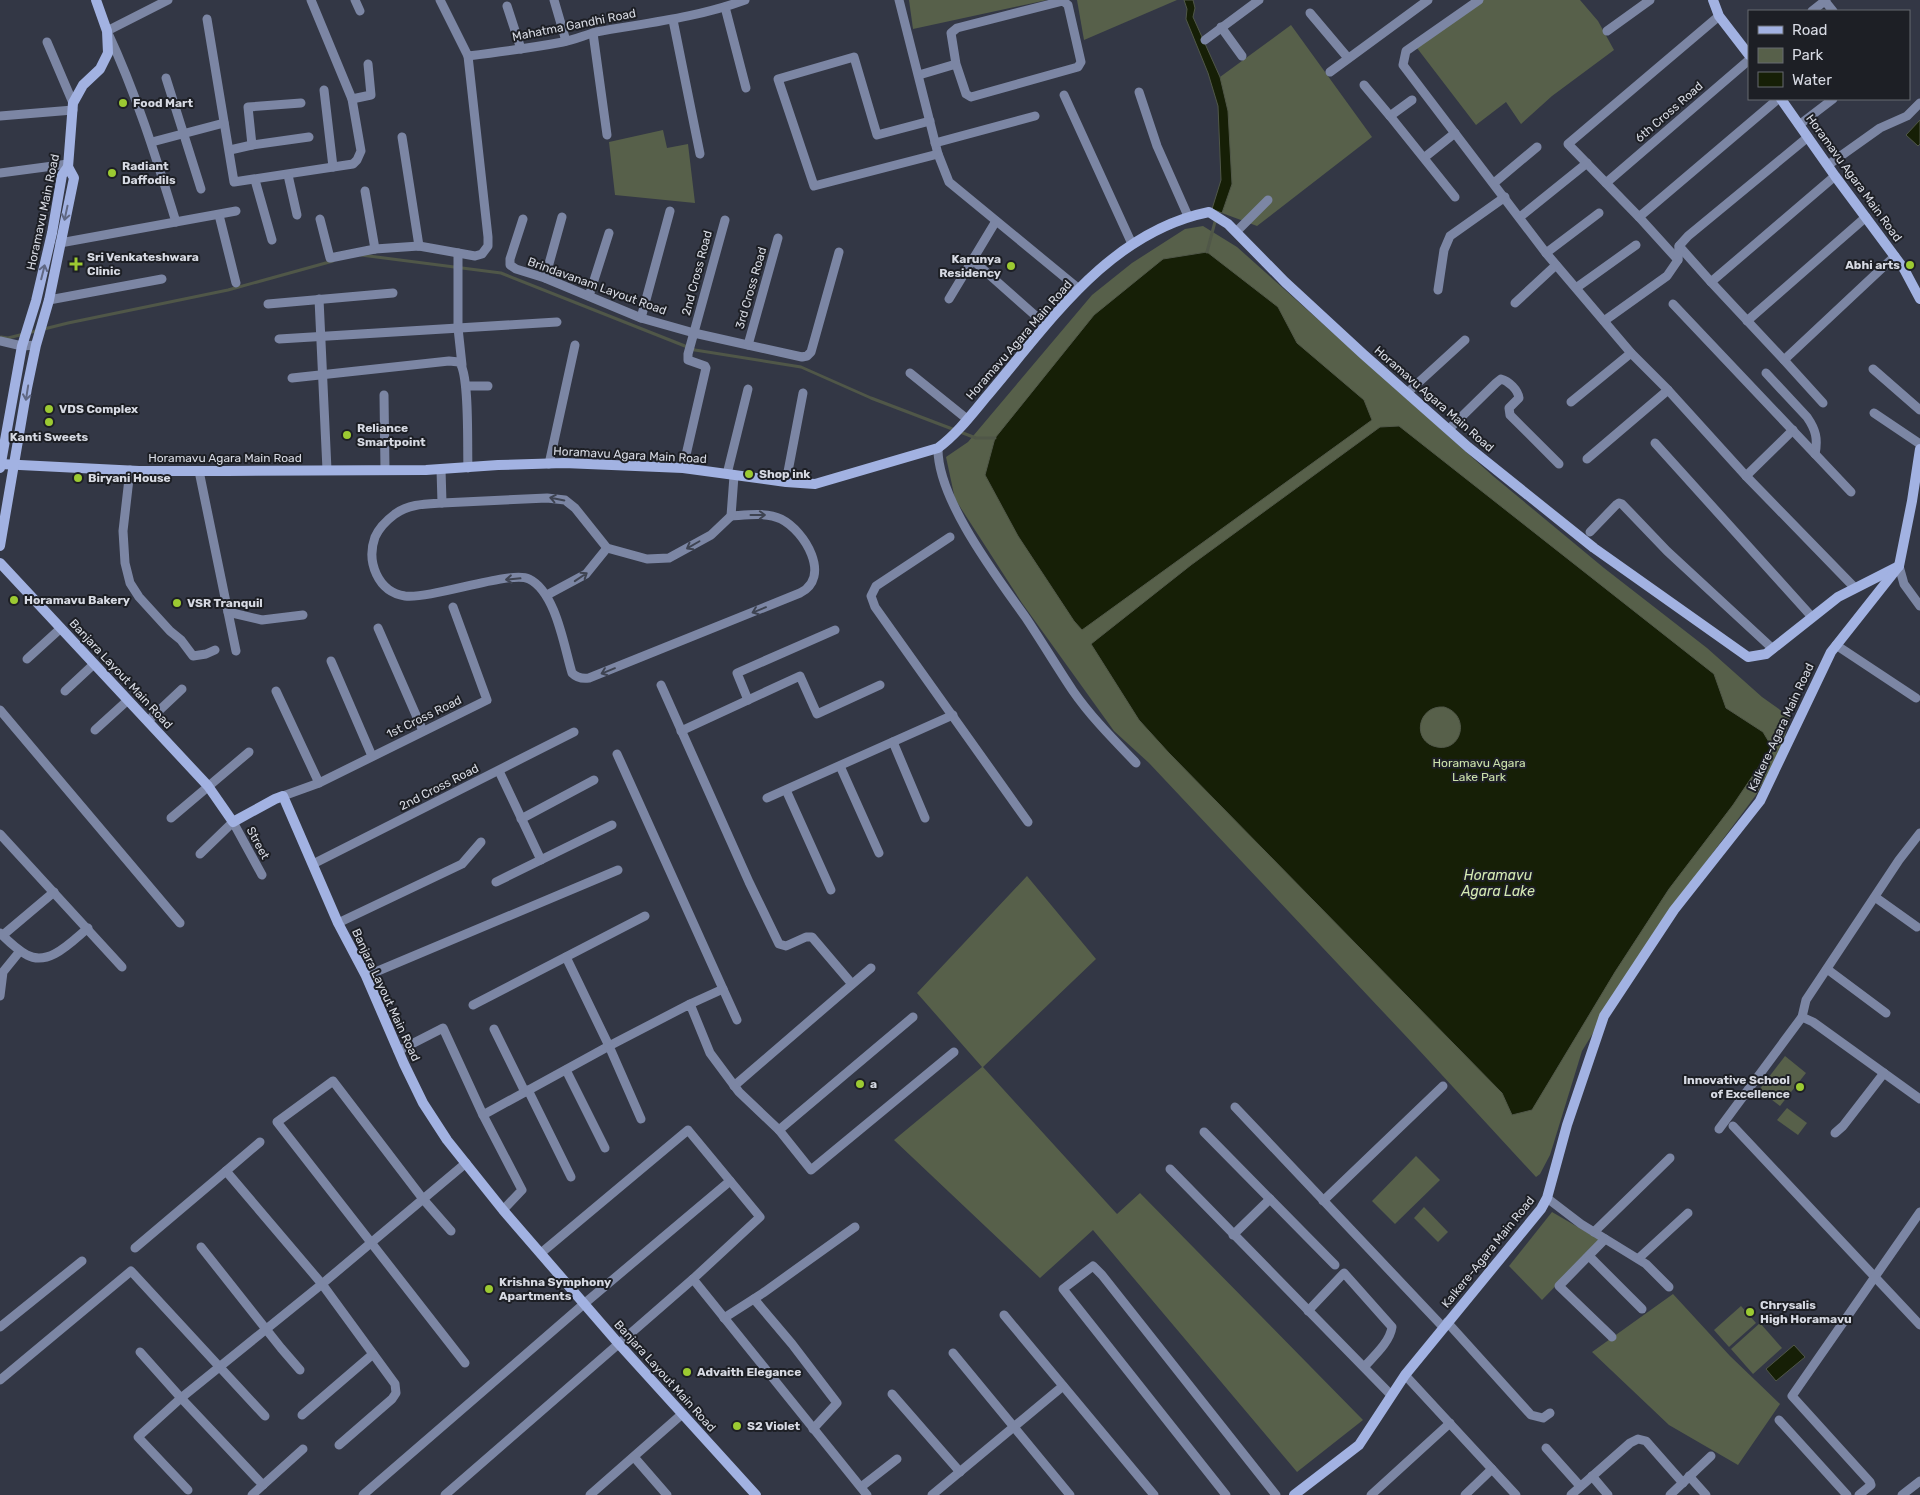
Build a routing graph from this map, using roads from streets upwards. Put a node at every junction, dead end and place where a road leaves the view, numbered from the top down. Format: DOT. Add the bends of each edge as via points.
graph roads {
  1 [pos="96,0"];
  2 [pos="168,0"];
  3 [pos="311,0"];
  4 [pos="355,0"];
  5 [pos="440,0"];
  6 [pos="554,0"];
  7 [pos="745,0"];
  8 [pos="899,0"];
  9 [pos="1259,0"];
  10 [pos="1428,0"];
  11 [pos="1650,0"];
  12 [pos="1713,0"];
  13 [pos="1825,0"];
  14 [pos="1475,1"];
  15 [pos="508,6"];
  16 [pos="725,7"];
  17 [pos="1813,10"];
  18 [pos="360,11"];
  19 [pos="1310,13"];
  20 [pos="1718,16"];
  21 [pos="207,19"];
  22 [pos="673,20"];
  23 [pos="1221,27"];
  24 [pos="107,31"];
  25 [pos="1607,31"];
  26 [pos="593,33"];
  27 [pos="1205,40"];
  28 [pos="566,41"];
  29 [pos="47,42"];
  30 [pos="521,50"];
  31 [pos="1748,54"];
  32 [pos="468,56"];
  33 [pos="1242,56"];
  34 [pos="1348,58"];
  35 [pos="1748,61"];
  36 [pos="368,64"];
  37 [pos="956,64"];
  38 [pos="1330,72"];
  39 [pos="919,75"];
  40 [pos="166,78"];
  41 [pos="1364,85"];
  42 [pos="746,88"];
  43 [pos="324,90"];
  44 [pos="1139,92"];
  45 [pos="1064,95"];
  46 [pos="352,99"];
  47 [pos="1412,100"];
  48 [pos="1779,100"];
  49 [pos="1781,100"];
  50 [pos="1832,100"];
  51 [pos="301,103"];
  52 [pos="1920,103"];
  53 [pos="73,106"];
  54 [pos="0,116"];
  55 [pos="1035,116"];
  56 [pos="1390,116"];
  57 [pos="930,121"];
  58 [pos="224,123"];
  59 [pos="1799,125"];
  60 [pos="182,133"];
  61 [pos="1455,134"];
  62 [pos="607,135"];
  63 [pos="309,137"];
  64 [pos="402,137"];
  65 [pos="1808,137"];
  66 [pos="152,142"];
  67 [pos="935,143"];
  68 [pos="252,145"];
  69 [pos="1537,147"];
  70 [pos="230,150"];
  71 [pos="700,154"];
  72 [pos="938,154"];
  73 [pos="1424,157"];
  74 [pos="1587,164"];
  75 [pos="1828,165"];
  76 [pos="68,166"];
  77 [pos="334,167"];
  78 [pos="0,173"];
  79 [pos="288,175"];
  80 [pos="1835,176"];
  81 [pos="255,180"];
  82 [pos="1494,183"];
  83 [pos="1606,183"];
  84 [pos="201,189"];
  85 [pos="365,191"];
  86 [pos="1455,197"];
  87 [pos="1505,197"];
  88 [pos="1268,200"];
  89 [pos="236,211"];
  90 [pos="670,211"];
  91 [pos="1599,213"];
  92 [pos="219,215"];
  93 [pos="297,215"];
  94 [pos="1188,216"];
  95 [pos="562,217"];
  96 [pos="1520,217"];
  97 [pos="1639,217"];
  98 [pos="1866,217"];
  99 [pos="320,219"];
  100 [pos="523,219"];
  101 [pos="725,220"];
  102 [pos="176,222"];
  103 [pos="996,222"];
  104 [pos="1236,232"];
  105 [pos="609,233"];
  106 [pos="778,238"];
  107 [pos="272,240"];
  108 [pos="60,243"];
  109 [pos="1132,244"];
  110 [pos="1636,245"];
  111 [pos="419,246"];
  112 [pos="1679,246"];
  113 [pos="375,249"];
  114 [pos="458,252"];
  115 [pos="839,252"];
  116 [pos="1546,253"];
  117 [pos="1895,256"];
  118 [pos="1678,260"];
  119 [pos="976,264"];
  120 [pos="1556,265"];
  121 [pos="545,278"];
  122 [pos="162,279"];
  123 [pos="1711,282"];
  124 [pos="236,283"];
  125 [pos="1576,288"];
  126 [pos="1079,289"];
  127 [pos="1438,290"];
  128 [pos="393,293"];
  129 [pos="588,296"];
  130 [pos="319,299"];
  131 [pos="949,299"];
  132 [pos="1920,299"];
  133 [pos="49,300"];
  134 [pos="1515,303"];
  135 [pos="268,304"];
  136 [pos="1673,304"];
  137 [pos="642,318"];
  138 [pos="1604,321"];
  139 [pos="1747,321"];
  140 [pos="557,322"];
  141 [pos="1046,324"];
  142 [pos="458,328"];
  143 [pos="693,336"];
  144 [pos="320,337"];
  145 [pos="279,339"];
  146 [pos="1465,340"];
  147 [pos="0,341"];
  148 [pos="36,345"];
  149 [pos="575,345"];
  150 [pos="748,345"];
  151 [pos="22,346"];
  152 [pos="1631,353"];
  153 [pos="1784,360"];
  154 [pos="462,366"];
  155 [pos="1873,369"];
  156 [pos="910,373"];
  157 [pos="323,374"];
  158 [pos="1766,374"];
  159 [pos="292,378"];
  160 [pos="466,386"];
  161 [pos="488,386"];
  162 [pos="748,389"];
  163 [pos="1668,390"];
  164 [pos="804,393"];
  165 [pos="1407,393"];
  166 [pos="384,395"];
  167 [pos="1571,402"];
  168 [pos="1823,403"];
  169 [pos="1920,410"];
  170 [pos="1874,413"];
  171 [pos="967,419"];
  172 [pos="1449,429"];
  173 [pos="1793,430"];
  174 [pos="1655,443"];
  175 [pos="1920,444"];
  176 [pos="938,448"];
  177 [pos="1920,449"];
  178 [pos="1815,454"];
  179 [pos="1587,459"];
  180 [pos="549,464"];
  181 [pos="1559,464"];
  182 [pos="0,465"];
  183 [pos="15,465"];
  184 [pos="468,468"];
  185 [pos="683,468"];
  186 [pos="130,470"];
  187 [pos="327,470"];
  188 [pos="385,470"];
  189 [pos="441,470"];
  190 [pos="199,471"];
  191 [pos="731,475"];
  192 [pos="1746,476"];
  193 [pos="786,482"];
  194 [pos="1851,492"];
  195 [pos="442,503"];
  196 [pos="731,516"];
  197 [pos="1590,532"];
  198 [pos="950,537"];
  199 [pos="0,546"];
  200 [pos="607,548"];
  201 [pos="0,563"];
  202 [pos="1899,566"];
  203 [pos="1854,587"];
  204 [pos="547,594"];
  205 [pos="1920,606"];
  206 [pos="453,607"];
  207 [pos="228,612"];
  208 [pos="303,615"];
  209 [pos="1812,617"];
  210 [pos="61,628"];
  211 [pos="378,628"];
  212 [pos="835,630"];
  213 [pos="1836,645"];
  214 [pos="1773,649"];
  215 [pos="215,650"];
  216 [pos="236,651"];
  217 [pos="27,659"];
  218 [pos="331,661"];
  219 [pos="94,664"];
  220 [pos="661,685"];
  221 [pos="880,685"];
  222 [pos="182,690"];
  223 [pos="65,691"];
  224 [pos="276,691"];
  225 [pos="1916,698"];
  226 [pos="128,700"];
  227 [pos="748,700"];
  228 [pos="0,710"];
  229 [pos="953,715"];
  230 [pos="148,721"];
  231 [pos="95,730"];
  232 [pos="423,731"];
  233 [pos="681,731"];
  234 [pos="574,732"];
  235 [pos="893,742"];
  236 [pos="249,752"];
  237 [pos="617,754"];
  238 [pos="372,756"];
  239 [pos="1136,763"];
  240 [pos="840,766"];
  241 [pos="499,771"];
  242 [pos="594,780"];
  243 [pos="319,783"];
  244 [pos="208,786"];
  245 [pos="786,790"];
  246 [pos="283,796"];
  247 [pos="767,798"];
  248 [pos="171,818"];
  249 [pos="925,818"];
  250 [pos="521,819"];
  251 [pos="233,822"];
  252 [pos="1028,822"];
  253 [pos="612,825"];
  254 [pos="1920,833"];
  255 [pos="0,834"];
  256 [pos="482,842"];
  257 [pos="879,853"];
  258 [pos="200,854"];
  259 [pos="541,860"];
  260 [pos="314,864"];
  261 [pos="618,870"];
  262 [pos="262,876"];
  263 [pos="496,882"];
  264 [pos="831,890"];
  265 [pos="54,892"];
  266 [pos="1875,897"];
  267 [pos="644,916"];
  268 [pos="180,923"];
  269 [pos="338,923"];
  270 [pos="1917,927"];
  271 [pos="88,928"];
  272 [pos="1,934"];
  273 [pos="20,951"];
  274 [pos="566,956"];
  275 [pos="122,967"];
  276 [pos="870,968"];
  277 [pos="1827,969"];
  278 [pos="366,976"];
  279 [pos="852,984"];
  280 [pos="723,990"];
  281 [pos="0,996"];
  282 [pos="690,1004"];
  283 [pos="473,1005"];
  284 [pos="1886,1013"];
  285 [pos="1802,1014"];
  286 [pos="913,1017"];
  287 [pos="737,1020"];
  288 [pos="494,1029"];
  289 [pos="609,1046"];
  290 [pos="398,1051"];
  291 [pos="954,1052"];
  292 [pos="566,1070"];
  293 [pos="1884,1073"];
  294 [pos="734,1086"];
  295 [pos="1443,1086"];
  296 [pos="527,1091"];
  297 [pos="1920,1099"];
  298 [pos="1235,1107"];
  299 [pos="483,1116"];
  300 [pos="641,1119"];
  301 [pos="1733,1126"];
  302 [pos="1719,1129"];
  303 [pos="778,1130"];
  304 [pos="1204,1132"];
  305 [pos="1835,1133"];
  306 [pos="260,1142"];
  307 [pos="605,1148"];
  308 [pos="1670,1158"];
  309 [pos="466,1163"];
  310 [pos="1170,1168"];
  311 [pos="226,1171"];
  312 [pos="571,1177"];
  313 [pos="730,1181"];
  314 [pos="1547,1198"];
  315 [pos="423,1199"];
  316 [pos="1270,1199"];
  317 [pos="1323,1200"];
  318 [pos="503,1210"];
  319 [pos="1920,1212"];
  320 [pos="1688,1213"];
  321 [pos="855,1226"];
  322 [pos="451,1231"];
  323 [pos="1594,1232"];
  324 [pos="1233,1235"];
  325 [pos="1605,1239"];
  326 [pos="370,1243"];
  327 [pos="201,1247"];
  328 [pos="135,1248"];
  329 [pos="541,1254"];
  330 [pos="1589,1256"];
  331 [pos="1638,1258"];
  332 [pos="82,1261"];
  333 [pos="1335,1265"];
  334 [pos="1874,1276"];
  335 [pos="693,1279"];
  336 [pos="322,1284"];
  337 [pos="1669,1287"];
  338 [pos="754,1299"];
  339 [pos="585,1303"];
  340 [pos="1642,1309"];
  341 [pos="1308,1311"];
  342 [pos="1004,1315"];
  343 [pos="724,1318"];
  344 [pos="1445,1324"];
  345 [pos="1920,1326"];
  346 [pos="0,1327"];
  347 [pos="267,1329"];
  348 [pos="1612,1337"];
  349 [pos="618,1343"];
  350 [pos="140,1352"];
  351 [pos="953,1353"];
  352 [pos="373,1354"];
  353 [pos="465,1363"];
  354 [pos="1364,1367"];
  355 [pos="220,1368"];
  356 [pos="300,1370"];
  357 [pos="1405,1375"];
  358 [pos="0,1380"];
  359 [pos="1063,1386"];
  360 [pos="892,1394"];
  361 [pos="1391,1395"];
  362 [pos="181,1398"];
  363 [pos="1550,1413"];
  364 [pos="302,1415"];
  365 [pos="682,1415"];
  366 [pos="265,1416"];
  367 [pos="1779,1420"];
  368 [pos="1450,1423"];
  369 [pos="1016,1427"];
  370 [pos="813,1428"];
  371 [pos="339,1445"];
  372 [pos="303,1448"];
  373 [pos="1546,1448"];
  374 [pos="1710,1456"];
  375 [pos="634,1457"];
  376 [pos="897,1458"];
  377 [pos="1492,1469"];
  378 [pos="960,1472"];
  379 [pos="1592,1476"];
  380 [pos="1686,1479"];
  381 [pos="1920,1481"];
  382 [pos="263,1486"];
  383 [pos="1580,1486"];
  384 [pos="860,1487"];
  385 [pos="188,1490"];
  386 [pos="252,1495"];
  387 [pos="363,1495"];
  388 [pos="445,1495"];
  389 [pos="590,1495"];
  390 [pos="667,1495"];
  391 [pos="756,1495"];
  392 [pos="867,1495"];
  393 [pos="932,1495"];
  394 [pos="1070,1495"];
  395 [pos="1154,1495"];
  396 [pos="1226,1495"];
  397 [pos="1276,1495"];
  398 [pos="1294,1495"];
  399 [pos="1371,1495"];
  400 [pos="1464,1495"];
  401 [pos="1516,1495"];
  402 [pos="1571,1495"];
  403 [pos="1608,1495"];
  404 [pos="1670,1495"];
  405 [pos="1706,1495"];
  406 [pos="1847,1495"];
  407 [pos="1859,1495"];
  408 [pos="1902,1495"];
  1 -- 24 [label="street, Horamavu Main Road"];
  2 -- 24 [label="street"];
  3 -- 46 [label="street"];
  4 -- 18 [label="street"];
  5 -- 32 [label="street"];
  6 -- 28 [label="street"];
  7 -- 16 [label="street, Mahatma Gandhi Road"];
  8 -- 39 [label="street"];
  9 -- 23 [label="street"];
  10 -- 34 [label="street"];
  11 -- 25 [label="street"];
  12 -- 20 [label="street"];
  13 -- 17 [label="street"];
  14 -- 61 [label="street" via="1406,51 1403,65"];
  15 -- 30 [label="street"];
  16 -- 22 [label="street, Mahatma Gandhi Road"];
  16 -- 42 [label="street"];
  19 -- 34 [label="street"];
  20 -- 31 [label="street"];
  20 -- 74 [label="street" via="1568,144"];
  21 -- 58 [label="street"];
  22 -- 26 [label="street, Mahatma Gandhi Road"];
  22 -- 71 [label="street"];
  23 -- 27 [label="street"];
  23 -- 33 [label="street"];
  24 -- 53 [label="street, Horamavu Main Road" via="108,53 100,69 83,85"];
  24 -- 66 [label="street"];
  26 -- 28 [label="street, Mahatma Gandhi Road"];
  26 -- 62 [label="street"];
  28 -- 30 [label="street, Mahatma Gandhi Road"];
  29 -- 53 [label="street"];
  30 -- 32 [label="street, Mahatma Gandhi Road"];
  32 -- 114 [label="street" via="488,246 482,254 475,256"];
  34 -- 38 [label="street"];
  35 -- 83 [label="street, 6th Cross Road"];
  36 -- 46 [label="street" via="371,95"];
  37 -- 37 [label="street" via="951,33 956,28 1063,1 1068,4 1081,62 1078,67 971,97 966,94"];
  37 -- 39 [label="street"];
  39 -- 57 [label="street"];
  40 -- 60 [label="street"];
  41 -- 56 [label="street"];
  43 -- 77 [label="street"];
  44 -- 94 [label="street" via="1157,146"];
  45 -- 109 [label="street"];
  46 -- 77 [label="street" via="360,156 353,164"];
  47 -- 56 [label="street"];
  48 -- 97 [label="street"];
  49 -- 59 [label="street, Horamavu Agara Main Road"];
  50 -- 59 [label="street"];
  51 -- 68 [label="street" via="248,107"];
  52 -- 75 [label="street" via="1907,116 1880,128"];
  53 -- 54 [label="street"];
  53 -- 76 [label="street, Horamavu Main Road"];
  55 -- 67 [label="street"];
  56 -- 73 [label="street"];
  57 -- 67 [label="street"];
  57 -- 72 [label="street" via="877,135 854,57 778,79 814,186"];
  58 -- 60 [label="street"];
  58 -- 70 [label="street"];
  59 -- 65 [label="street, Horamavu Agara Main Road"];
  60 -- 66 [label="street"];
  60 -- 84 [label="street"];
  61 -- 73 [label="street"];
  61 -- 82 [label="street"];
  63 -- 68 [label="street"];
  64 -- 111 [label="street"];
  65 -- 75 [label="street, Horamavu Agara Main Road"];
  65 -- 112 [label="street"];
  66 -- 102 [label="street"];
  67 -- 72 [label="street"];
  68 -- 70 [label="street"];
  69 -- 82 [label="street"];
  70 -- 81 [label="street" via="234,182"];
  72 -- 103 [label="street" via="949,182"];
  73 -- 86 [label="street"];
  74 -- 83 [label="street"];
  74 -- 96 [label="street"];
  75 -- 80 [label="street, Horamavu Agara Main Road"];
  76 -- 78 [label="street"];
  76 -- 108 [label="street, one-way" via="74,178"];
  151 -- 76 [label="street, Horamavu Main Road, one-way" via="54,228 62,175"];
  77 -- 79 [label="street"];
  79 -- 81 [label="street"];
  79 -- 93 [label="street"];
  80 -- 98 [label="street, Horamavu Agara Main Road"];
  80 -- 123 [label="street"];
  81 -- 107 [label="street"];
  82 -- 87 [label="street"];
  83 -- 97 [label="street"];
  85 -- 113 [label="street"];
  87 -- 96 [label="street"];
  87 -- 127 [label="street" via="1450,236 1444,250"];
  88 -- 104 [label="street"];
  89 -- 92 [label="street"];
  90 -- 137 [label="street"];
  91 -- 116 [label="street"];
  92 -- 102 [label="street"];
  92 -- 124 [label="street"];
  94 -- 104 [label="street, Horamavu Agara Main Road" via="1213,215"];
  94 -- 109 [label="street, Horamavu Agara Main Road"];
  95 -- 121 [label="street"];
  96 -- 116 [label="street"];
  97 -- 118 [label="street"];
  98 -- 117 [label="street, Horamavu Agara Main Road"];
  98 -- 139 [label="street"];
  99 -- 113 [label="street" via="330,258"];
  100 -- 121 [label="street, Brindavanam Layout Road" via="510,265"];
  101 -- 143 [label="street, 2nd Cross Road"];
  102 -- 108 [label="street"];
  103 -- 126 [label="street"];
  103 -- 131 [label="street"];
  104 -- 165 [label="street, Horamavu Agara Main Road" via="1285,282"];
  105 -- 129 [label="street"];
  106 -- 150 [label="street, 3rd Cross Road"];
  108 -- 133 [label="street"];
  109 -- 126 [label="street, Horamavu Agara Main Road"];
  110 -- 125 [label="street"];
  111 -- 113 [label="street"];
  111 -- 114 [label="street"];
  112 -- 118 [label="street"];
  112 -- 123 [label="street"];
  114 -- 142 [label="street"];
  115 -- 150 [label="street, Brindavanam Layout Road" via="811,352 802,357"];
  116 -- 120 [label="street"];
  117 -- 132 [label="street, Horamavu Agara Main Road"];
  117 -- 153 [label="street"];
  118 -- 138 [label="street" via="1667,276"];
  119 -- 141 [label="street"];
  120 -- 125 [label="street"];
  120 -- 134 [label="street"];
  121 -- 129 [label="street, Brindavanam Layout Road"];
  122 -- 133 [label="street"];
  123 -- 139 [label="street"];
  125 -- 138 [label="street"];
  126 -- 141 [label="street, Horamavu Agara Main Road"];
  128 -- 130 [label="street"];
  129 -- 137 [label="street, Brindavanam Layout Road"];
  130 -- 135 [label="street"];
  130 -- 144 [label="street"];
  133 -- 148 [label="street"];
  136 -- 173 [label="street"];
  137 -- 143 [label="street, Brindavanam Layout Road"];
  138 -- 152 [label="street"];
  139 -- 153 [label="street"];
  140 -- 142 [label="street"];
  141 -- 171 [label="street, Horamavu Agara Main Road"];
  142 -- 144 [label="street"];
  142 -- 154 [label="street"];
  143 -- 150 [label="street, Brindavanam Layout Road"];
  143 -- 185 [label="street" via="688,360 706,368"];
  144 -- 145 [label="street"];
  144 -- 157 [label="street"];
  146 -- 165 [label="street"];
  147 -- 151 [label="street"];
  148 -- 151 [label="street"];
  148 -- 183 [label="street, one-way"];
  149 -- 180 [label="street"];
  151 -- 182 [label="street, Horamavu Main Road"];
  152 -- 163 [label="street"];
  152 -- 167 [label="street"];
  153 -- 168 [label="street"];
  154 -- 157 [label="street" via="449,360"];
  154 -- 160 [label="street"];
  155 -- 169 [label="street"];
  156 -- 171 [label="street"];
  157 -- 159 [label="street"];
  157 -- 187 [label="street"];
  158 -- 178 [label="street" via="1812,424 1816,432"];
  160 -- 161 [label="street"];
  160 -- 184 [label="street"];
  162 -- 191 [label="street"];
  163 -- 179 [label="street"];
  163 -- 192 [label="street"];
  164 -- 193 [label="street"];
  165 -- 172 [label="street, Horamavu Agara Main Road"];
  166 -- 188 [label="street"];
  170 -- 175 [label="street"];
  171 -- 176 [label="street, Horamavu Agara Main Road"];
  172 -- 181 [label="street" via="1496,383 1506,380 1519,398 1509,408 1510,415"];
  172 -- 214 [label="street, Horamavu Agara Main Road" via="1594,548 1748,657 1766,654"];
  173 -- 178 [label="street"];
  173 -- 192 [label="street"];
  174 -- 209 [label="street"];
  176 -- 193 [label="street, Horamavu Agara Main Road" via="815,484"];
  176 -- 239 [label="street" via="938,461 947,492 966,529 1074,692"];
  177 -- 202 [label="street"];
  178 -- 194 [label="street"];
  180 -- 184 [label="street, Horamavu Agara Main Road"];
  180 -- 185 [label="street, Horamavu Agara Main Road"];
  182 -- 183 [label="street, Horamavu Agara Main Road"];
  183 -- 186 [label="street, Horamavu Agara Main Road"];
  183 -- 199 [label="street"];
  184 -- 189 [label="street, Horamavu Agara Main Road"];
  185 -- 191 [label="street, Horamavu Agara Main Road"];
  186 -- 190 [label="street, Horamavu Agara Main Road"];
  186 -- 215 [label="street" via="123,531 130,583 193,656"];
  187 -- 188 [label="street, Horamavu Agara Main Road"];
  187 -- 190 [label="street, Horamavu Agara Main Road"];
  188 -- 189 [label="street, Horamavu Agara Main Road"];
  189 -- 195 [label="street"];
  190 -- 207 [label="street"];
  191 -- 193 [label="street, Horamavu Agara Main Road"];
  191 -- 196 [label="street"];
  192 -- 203 [label="street"];
  200 -- 195 [label="street, one-way" via="565,500"];
  204 -- 195 [label="street, one-way" via="529,578 406,596 391,592 381,584 375,571 373,547 379,529 403,509"];
  196 -- 200 [label="street, one-way" via="711,535 669,558 647,559"];
  196 -- 204 [label="street, one-way" via="771,515 795,530 806,545 816,571 814,582 807,590 583,679 572,674"];
  197 -- 214 [label="street" via="1619,503 1622,504 1667,551"];
  198 -- 229 [label="street" via="876,586 871,596"];
  204 -- 200 [label="street, one-way" via="586,574"];
  201 -- 210 [label="street, Banjara Layout Main Road"];
  202 -- 203 [label="street, Horamavu Agara Main Road"];
  202 -- 205 [label="street" via="1904,584"];
  202 -- 213 [label="street, Kalkere-Agara Main Road"];
  203 -- 209 [label="street, Horamavu Agara Main Road"];
  206 -- 232 [label="street, 1st Cross Road" via="486,700"];
  207 -- 208 [label="street" via="262,620"];
  207 -- 216 [label="street"];
  209 -- 214 [label="street, Horamavu Agara Main Road"];
  210 -- 217 [label="street"];
  210 -- 219 [label="street, Banjara Layout Main Road"];
  211 -- 232 [label="street"];
  212 -- 227 [label="street" via="737,673"];
  213 -- 225 [label="street"];
  213 -- 314 [label="street, Kalkere-Agara Main Road" via="1760,801 1681,901 1604,1016 1567,1125"];
  218 -- 238 [label="street"];
  219 -- 223 [label="street"];
  219 -- 226 [label="street, Banjara Layout Main Road"];
  220 -- 233 [label="street"];
  221 -- 227 [label="street" via="817,714 800,676"];
  222 -- 230 [label="street"];
  224 -- 243 [label="street"];
  226 -- 230 [label="street, Banjara Layout Main Road"];
  226 -- 231 [label="street"];
  227 -- 233 [label="street"];
  228 -- 268 [label="street"];
  229 -- 235 [label="street"];
  229 -- 252 [label="street"];
  230 -- 244 [label="street, Banjara Layout Main Road"];
  232 -- 238 [label="street, 1st Cross Road"];
  233 -- 279 [label="street" via="779,944 786,946 812,937"];
  234 -- 241 [label="street, 2nd Cross Road"];
  235 -- 240 [label="street"];
  235 -- 249 [label="street"];
  236 -- 244 [label="street"];
  237 -- 280 [label="street"];
  238 -- 243 [label="street, 1st Cross Road"];
  240 -- 245 [label="street"];
  240 -- 257 [label="street"];
  241 -- 250 [label="street"];
  241 -- 260 [label="street, 2nd Cross Road"];
  242 -- 250 [label="street"];
  243 -- 246 [label="street, 1st Cross Road"];
  244 -- 248 [label="street"];
  244 -- 251 [label="street, Banjara Layout Main Road"];
  245 -- 247 [label="street"];
  245 -- 264 [label="street"];
  246 -- 251 [label="street"];
  246 -- 260 [label="street, Banjara Layout Main Road"];
  250 -- 259 [label="street"];
  251 -- 258 [label="street"];
  251 -- 262 [label="street, Street"];
  253 -- 259 [label="street"];
  254 -- 266 [label="street"];
  255 -- 265 [label="street"];
  256 -- 269 [label="street" via="462,864"];
  259 -- 263 [label="street"];
  260 -- 269 [label="street, Banjara Layout Main Road"];
  261 -- 278 [label="street"];
  265 -- 271 [label="street"];
  265 -- 272 [label="street"];
  266 -- 270 [label="street"];
  266 -- 277 [label="street"];
  267 -- 274 [label="street"];
  269 -- 278 [label="street, Banjara Layout Main Road"];
  271 -- 273 [label="street" via="61,951 51,955 34,958"];
  271 -- 275 [label="street"];
  272 -- 273 [label="street"];
  273 -- 281 [label="street" via="3,972"];
  274 -- 283 [label="street"];
  274 -- 289 [label="street"];
  276 -- 279 [label="street"];
  277 -- 284 [label="street"];
  277 -- 285 [label="street" via="1806,1000"];
  278 -- 290 [label="street, Banjara Layout Main Road"];
  279 -- 294 [label="street"];
  280 -- 282 [label="street"];
  280 -- 287 [label="street"];
  282 -- 289 [label="street"];
  282 -- 294 [label="street" via="710,1052"];
  285 -- 293 [label="street"];
  285 -- 302 [label="street"];
  286 -- 303 [label="street"];
  288 -- 296 [label="street"];
  289 -- 292 [label="street"];
  289 -- 300 [label="street"];
  290 -- 299 [label="street" via="443,1028"];
  290 -- 309 [label="street, Banjara Layout Main Road" via="423,1103"];
  291 -- 303 [label="street" via="811,1170"];
  292 -- 296 [label="street"];
  292 -- 307 [label="street"];
  293 -- 297 [label="street"];
  293 -- 305 [label="street"];
  294 -- 303 [label="street"];
  295 -- 317 [label="street"];
  296 -- 299 [label="street"];
  296 -- 312 [label="street"];
  298 -- 317 [label="street"];
  299 -- 318 [label="street" via="522,1190"];
  301 -- 334 [label="street"];
  304 -- 316 [label="street"];
  306 -- 311 [label="street"];
  308 -- 323 [label="street"];
  309 -- 315 [label="street"];
  309 -- 318 [label="street, Banjara Layout Main Road"];
  310 -- 324 [label="street"];
  311 -- 328 [label="street"];
  311 -- 336 [label="street"];
  313 -- 329 [label="street" via="688,1130"];
  313 -- 335 [label="street" via="760,1218"];
  313 -- 339 [label="street"];
  314 -- 323 [label="street"];
  314 -- 344 [label="street, Kalkere-Agara Main Road" via="1537,1215"];
  315 -- 322 [label="street"];
  315 -- 326 [label="street"];
  315 -- 326 [label="street" via="333,1080 277,1122"];
  316 -- 324 [label="street"];
  316 -- 333 [label="street"];
  317 -- 344 [label="street"];
  318 -- 329 [label="street, Banjara Layout Main Road"];
  319 -- 334 [label="street"];
  320 -- 331 [label="street"];
  321 -- 338 [label="street"];
  323 -- 325 [label="street"];
  324 -- 341 [label="street"];
  325 -- 330 [label="street"];
  325 -- 331 [label="street"];
  326 -- 336 [label="street"];
  326 -- 353 [label="street"];
  327 -- 347 [label="street"];
  329 -- 339 [label="street, Banjara Layout Main Road"];
  330 -- 340 [label="street"];
  330 -- 348 [label="street" via="1559,1286"];
  331 -- 337 [label="street"];
  332 -- 346 [label="street"];
  334 -- 345 [label="street"];
  334 -- 407 [label="street" via="1792,1396 1870,1482 1871,1485"];
  335 -- 343 [label="street"];
  335 -- 349 [label="street"];
  336 -- 347 [label="street"];
  336 -- 352 [label="street"];
  338 -- 343 [label="street"];
  338 -- 370 [label="street" via="837,1403"];
  339 -- 349 [label="street, Banjara Layout Main Road"];
  339 -- 387 [label="street"];
  341 -- 354 [label="street"];
  341 -- 354 [label="street" via="1344,1273 1392,1327 1378,1352"];
  342 -- 359 [label="street"];
  343 -- 370 [label="street"];
  344 -- 357 [label="street, Kalkere-Agara Main Road"];
  344 -- 363 [label="street" via="1531,1415 1544,1418"];
  347 -- 355 [label="street"];
  347 -- 356 [label="street"];
  349 -- 365 [label="street, Banjara Layout Main Road"];
  349 -- 388 [label="street"];
  350 -- 362 [label="street"];
  351 -- 369 [label="street"];
  352 -- 364 [label="street"];
  352 -- 371 [label="street" via="395,1384 396,1394"];
  354 -- 361 [label="street"];
  355 -- 358 [label="street" via="132,1271"];
  355 -- 362 [label="street"];
  355 -- 366 [label="street"];
  357 -- 361 [label="street, Kalkere-Agara Main Road"];
  357 -- 368 [label="street"];
  359 -- 369 [label="street"];
  359 -- 395 [label="street"];
  360 -- 378 [label="street"];
  361 -- 398 [label="street, Kalkere-Agara Main Road" via="1359,1445"];
  362 -- 382 [label="street"];
  362 -- 385 [label="street" via="138,1437"];
  365 -- 375 [label="street"];
  365 -- 391 [label="street, Banjara Layout Main Road"];
  367 -- 406 [label="street"];
  368 -- 377 [label="street"];
  368 -- 399 [label="street"];
  369 -- 378 [label="street"];
  369 -- 394 [label="street"];
  370 -- 384 [label="street"];
  372 -- 382 [label="street"];
  373 -- 383 [label="street"];
  374 -- 380 [label="street"];
  375 -- 389 [label="street"];
  375 -- 390 [label="street"];
  376 -- 384 [label="street"];
  377 -- 400 [label="street"];
  377 -- 401 [label="street"];
  378 -- 393 [label="street"];
  379 -- 380 [label="street" via="1630,1443 1642,1439"];
  379 -- 383 [label="street"];
  379 -- 403 [label="street"];
  380 -- 404 [label="street"];
  380 -- 405 [label="street"];
  381 -- 408 [label="street"];
  382 -- 386 [label="street"];
  383 -- 402 [label="street"];
  384 -- 392 [label="street"];
  396 -- 397 [label="street" via="1063,1289 1084,1271 1093,1266 1102,1275"];
}
